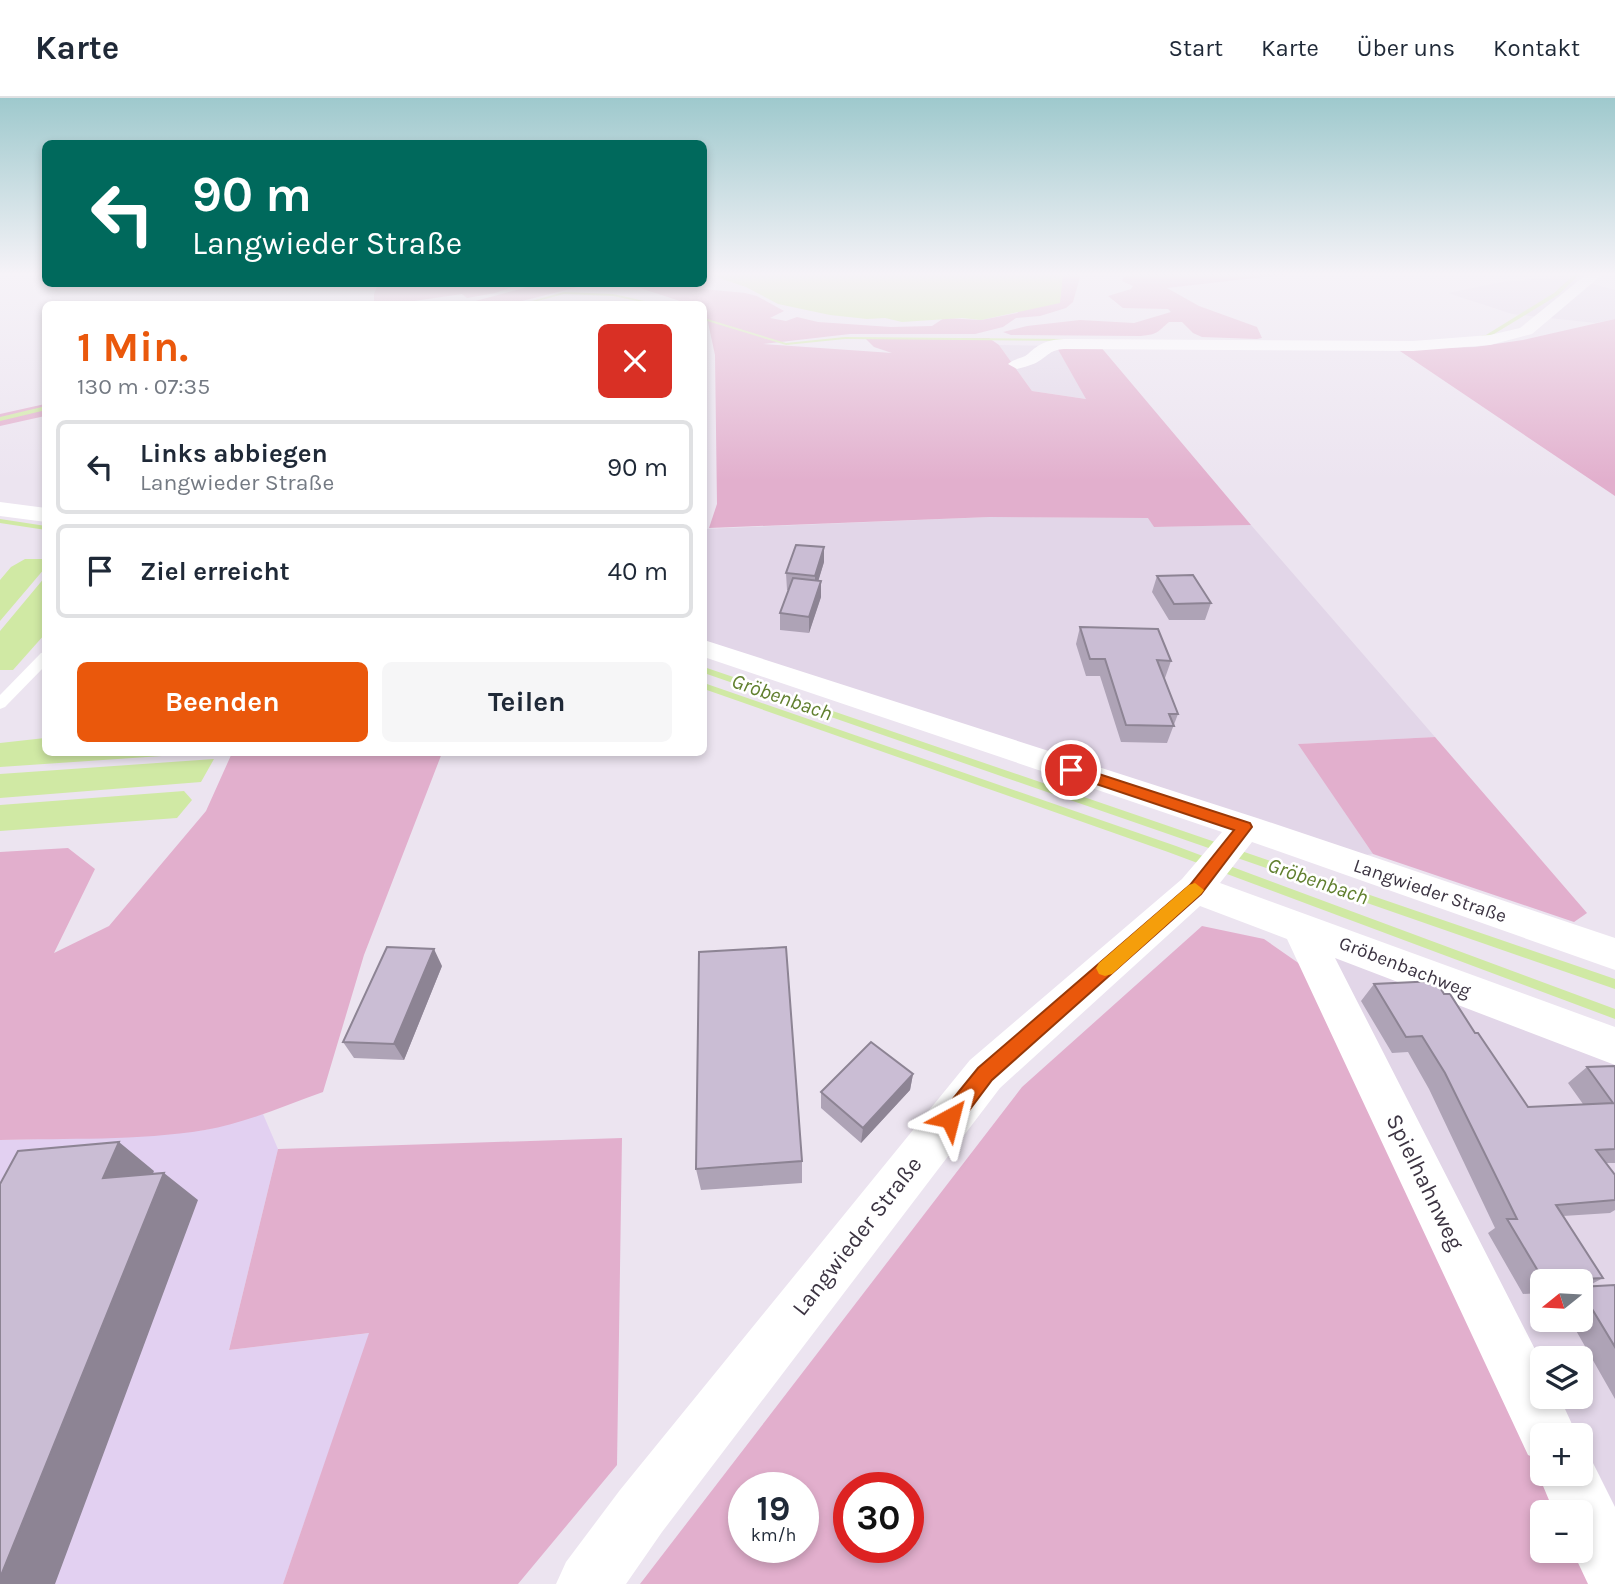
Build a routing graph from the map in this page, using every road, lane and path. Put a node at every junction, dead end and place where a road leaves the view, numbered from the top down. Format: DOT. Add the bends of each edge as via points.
graph roads {
  1 [pos="1460,342"];
  2 [pos="1017,364"];
  3 [pos="0,509"];
  4 [pos="42,514"];
  5 [pos="707,649"];
  6 [pos="42,660"];
  7 [pos="0,704"];
  8 [pos="1245,827"];
  9 [pos="1195,890"];
  10 [pos="1301,928"];
  11 [pos="1615,954"];
  12 [pos="1615,1046"];
  13 [pos="1542,1423"];
  14 [pos="1573,1486"];
  15 [pos="1615,1572"];
  16 [pos="588,1584"];
  1 -- 2 [label="street" via="1064,344 1043,348 1035,358"];
  3 -- 4 [label="street"];
  5 -- 8 [label="street, Langwieder Straße"];
  6 -- 7 [label="lane"];
  8 -- 9 [label="street, Langwieder Straße"];
  8 -- 11 [label="street, Langwieder Straße"];
  9 -- 10 [label="street, Gröbenbachweg"];
  9 -- 16 [label="street, Langwieder Straße" via="985,1074"];
  10 -- 12 [label="street, Gröbenbachweg"];
  10 -- 13 [label="street, Spielhahnweg"];
  14 -- 15 [label="street"];
}
